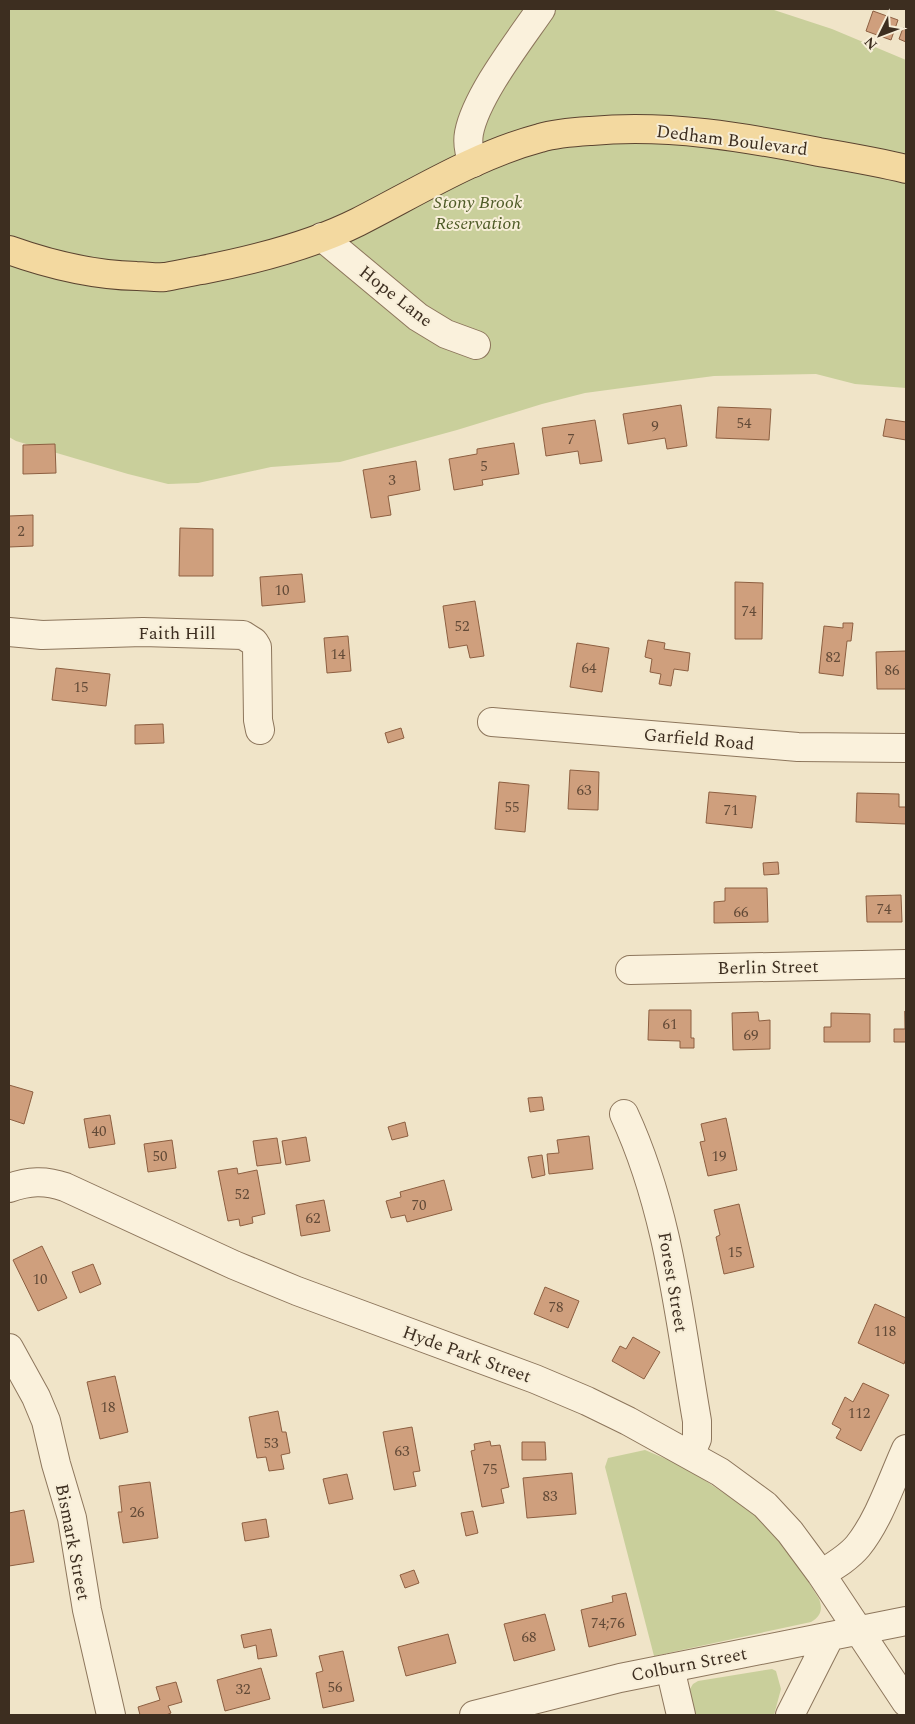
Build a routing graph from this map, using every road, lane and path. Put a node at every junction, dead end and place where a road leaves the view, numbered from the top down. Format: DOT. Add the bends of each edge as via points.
graph roads {
  1 [pos="541,9"];
  2 [pos="473,163"];
  3 [pos="906,169"];
  4 [pos="322,237"];
  5 [pos="9,250"];
  6 [pos="476,345"];
  7 [pos="9,632"];
  8 [pos="492,722"];
  9 [pos="260,730"];
  10 [pos="906,748"];
  11 [pos="906,964"];
  12 [pos="630,970"];
  13 [pos="624,1114"];
  14 [pos="9,1188"];
  15 [pos="9,1348"];
  16 [pos="906,1450"];
  17 [pos="690,1455"];
  18 [pos="821,1574"];
  19 [pos="906,1621"];
  20 [pos="860,1630"];
  21 [pos="830,1636"];
  22 [pos="670,1668"];
  23 [pos="906,1702"];
  24 [pos="111,1715"];
  25 [pos="474,1715"];
  26 [pos="681,1715"];
  27 [pos="790,1715"];
  1 -- 2 [label="street" via="472,118 468,149"];
  2 -- 3 [label="main road, Dedham Boulevard" via="542,137 644,129 764,141"];
  2 -- 4 [label="main road, Dedham Boulevard" via="355,224"];
  4 -- 5 [label="main road, Dedham Boulevard" via="251,259 164,277 80,271"];
  4 -- 6 [label="street, Hope Lane" via="418,317 446,334"];
  7 -- 9 [label="street, Faith Hill" via="42,635 143,632 243,635 257,648"];
  8 -- 10 [label="street, Garfield Road" via="798,747"];
  11 -- 12 [label="street, Berlin Street"];
  13 -- 17 [label="street, Forest Street" via="644,1161 664,1232 697,1421 697,1439"];
  14 -- 17 [label="street, Hyde Park Street" via="43,1181 65,1187 290,1288 563,1390"];
  15 -- 24 [label="street, Bismark Street" via="46,1421 72,1518 87,1610"];
  16 -- 18 [label="street" via="866,1534 850,1554"];
  17 -- 18 [label="street, Hyde Park Street" via="737,1483 765,1505"];
  18 -- 20 [label="street, Hyde Park Street"];
  19 -- 20 [label="street, Colburn Street"];
  20 -- 21 [label="street, Colburn Street"];
  20 -- 23 [label="street, Hyde Park Street"];
  21 -- 22 [label="street, Colburn Street"];
  21 -- 27 [label="street"];
  22 -- 25 [label="street, Colburn Street"];
  22 -- 26 [label="street"];
}
